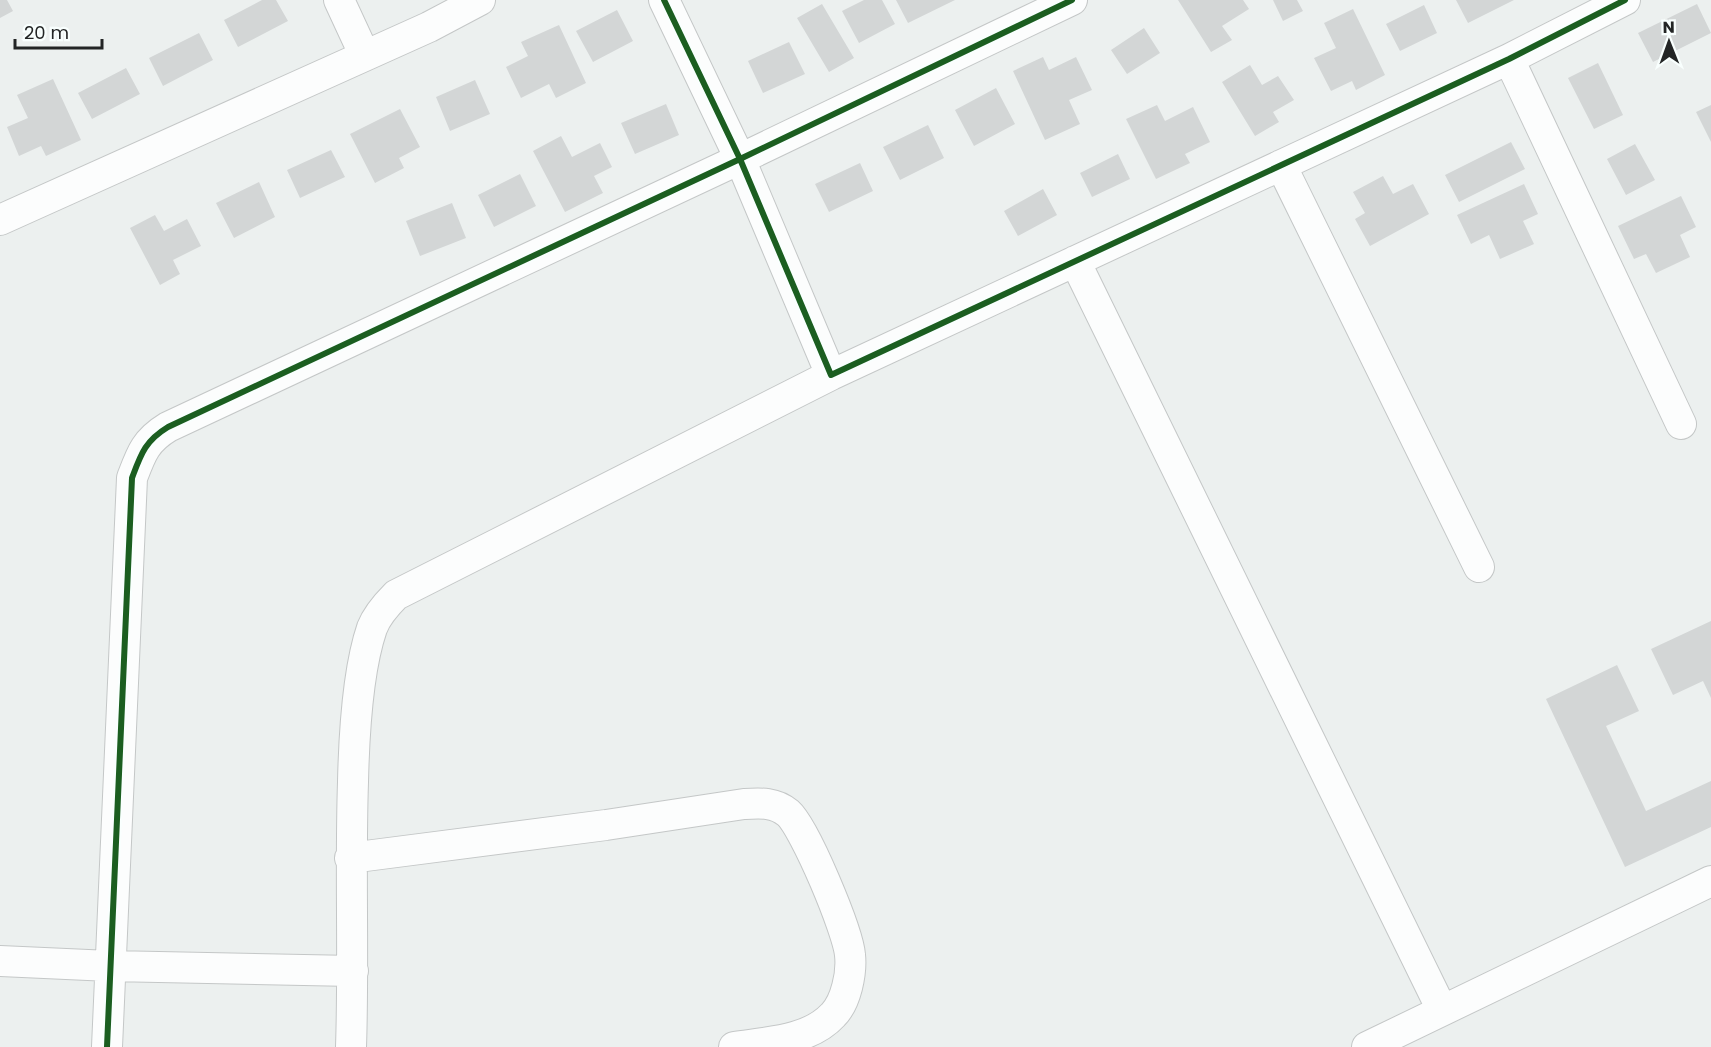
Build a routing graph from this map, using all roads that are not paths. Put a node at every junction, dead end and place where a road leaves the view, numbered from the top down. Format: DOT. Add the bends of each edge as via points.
graph roads {
  1 [pos="339,0"];
  2 [pos="480,0"];
  3 [pos="664,0"];
  4 [pos="1072,0"];
  5 [pos="1625,0"];
  6 [pos="364,54"];
  7 [pos="1509,58"];
  8 [pos="740,159"];
  9 [pos="1281,165"];
  10 [pos="0,220"];
  11 [pos="1075,261"];
  12 [pos="831,375"];
  13 [pos="1681,424"];
  14 [pos="1479,567"];
  15 [pos="350,858"];
  16 [pos="1711,881"];
  17 [pos="0,961"];
  18 [pos="110,966"];
  19 [pos="353,971"];
  20 [pos="1442,1010"];
  21 [pos="107,1047"];
  22 [pos="351,1047"];
  23 [pos="734,1047"];
  24 [pos="1367,1047"];
  1 -- 6 [label="street"];
  2 -- 6 [label="street"];
  3 -- 8 [label="street"];
  4 -- 8 [label="street"];
  5 -- 7 [label="street"];
  6 -- 10 [label="street"];
  7 -- 9 [label="street"];
  7 -- 13 [label="street"];
  8 -- 12 [label="street"];
  8 -- 18 [label="street" via="153,437 132,478"];
  9 -- 11 [label="street"];
  9 -- 14 [label="street"];
  11 -- 12 [label="street"];
  11 -- 20 [label="street"];
  12 -- 15 [label="street" via="396,595 373,627 365,654 354,736"];
  15 -- 19 [label="street"];
  15 -- 23 [label="street" via="744,804 776,805 794,820 816,862 848,939 850,973 834,1015 817,1028 792,1038"];
  16 -- 20 [label="street"];
  17 -- 18 [label="street"];
  18 -- 19 [label="street"];
  18 -- 21 [label="street"];
  19 -- 22 [label="street"];
  20 -- 24 [label="street"];
}
